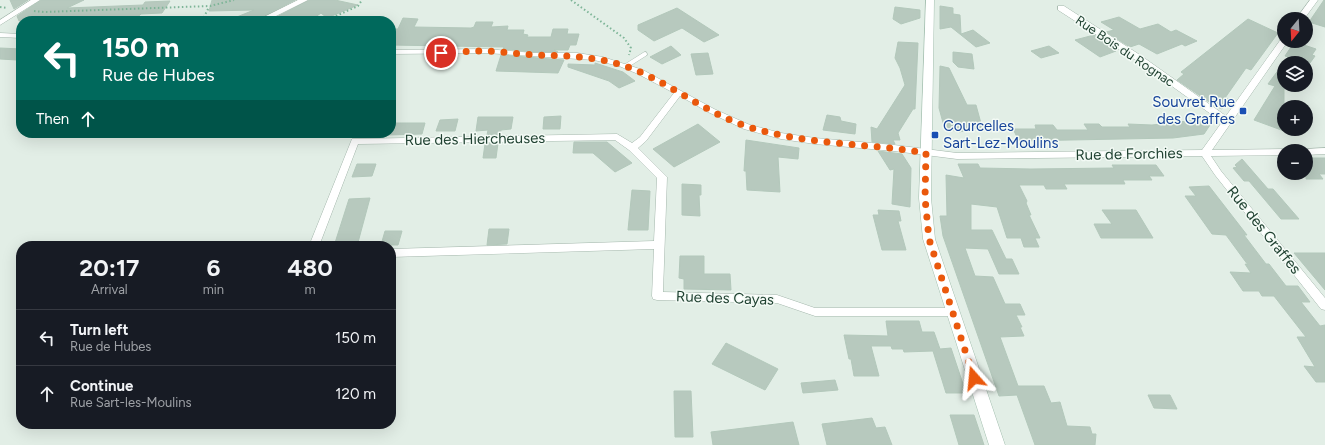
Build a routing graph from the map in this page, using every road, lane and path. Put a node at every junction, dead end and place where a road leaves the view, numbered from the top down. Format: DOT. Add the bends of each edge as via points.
graph roads {
  1 [pos="36,0"];
  2 [pos="234,0"];
  3 [pos="304,0"];
  4 [pos="362,0"];
  5 [pos="571,0"];
  6 [pos="930,0"];
  7 [pos="1314,0"];
  8 [pos="210,6"];
  9 [pos="1061,8"];
  10 [pos="21,9"];
  11 [pos="1305,12"];
  12 [pos="205,16"];
  13 [pos="270,16"];
  14 [pos="335,16"];
  15 [pos="0,23"];
  16 [pos="0,35"];
  17 [pos="16,36"];
  18 [pos="1279,48"];
  19 [pos="396,52"];
  20 [pos="645,54"];
  21 [pos="624,65"];
  22 [pos="678,93"];
  23 [pos="1227,121"];
  24 [pos="632,148"];
  25 [pos="1325,151"];
  26 [pos="1277,152"];
  27 [pos="1313,152"];
  28 [pos="926,153"];
  29 [pos="1205,153"];
  30 [pos="316,241"];
  31 [pos="659,245"];
  32 [pos="396,253"];
  33 [pos="1325,306"];
  34 [pos="952,312"];
  35 [pos="996,445"];
  1 -- 10 [label="street"];
  2 -- 8 [label="path"];
  3 -- 13 [label="street"];
  4 -- 14 [label="path" via="358,6"];
  5 -- 21 [label="path" via="624,38 631,48"];
  6 -- 28 [label="main road"];
  7 -- 11 [label="street"];
  8 -- 10 [label="path" via="44,12"];
  8 -- 12 [label="path"];
  9 -- 23 [label="street, Rue Bois du Rognac" via="1137,57"];
  10 -- 15 [label="street"];
  16 -- 17 [label="street"];
  18 -- 23 [label="street"];
  19 -- 21 [label="street, Rue de Forchies" via="479,51 566,55 592,57"];
  20 -- 21 [label="lane"];
  21 -- 22 [label="street, Rue de Forchies"];
  22 -- 24 [label="street" via="643,139"];
  22 -- 28 [label="street, Rue de Forchies" via="726,118 773,134"];
  23 -- 29 [label="street"];
  24 -- 30 [label="street, Rue des Hiercheuses" via="617,137 355,141"];
  24 -- 31 [label="street, Rue des Cayas" via="662,177"];
  25 -- 27 [label="street"];
  26 -- 29 [label="street, Rue de Forchies"];
  28 -- 29 [label="street, Rue de Forchies" via="957,156"];
  28 -- 34 [label="main road" via="925,198 929,239"];
  29 -- 33 [label="street, Rue des Graffes" via="1218,173"];
  31 -- 32 [label="street"];
  31 -- 34 [label="street, Rue des Cayas" via="657,296 777,299 815,312"];
  34 -- 35 [label="main road"];
}
